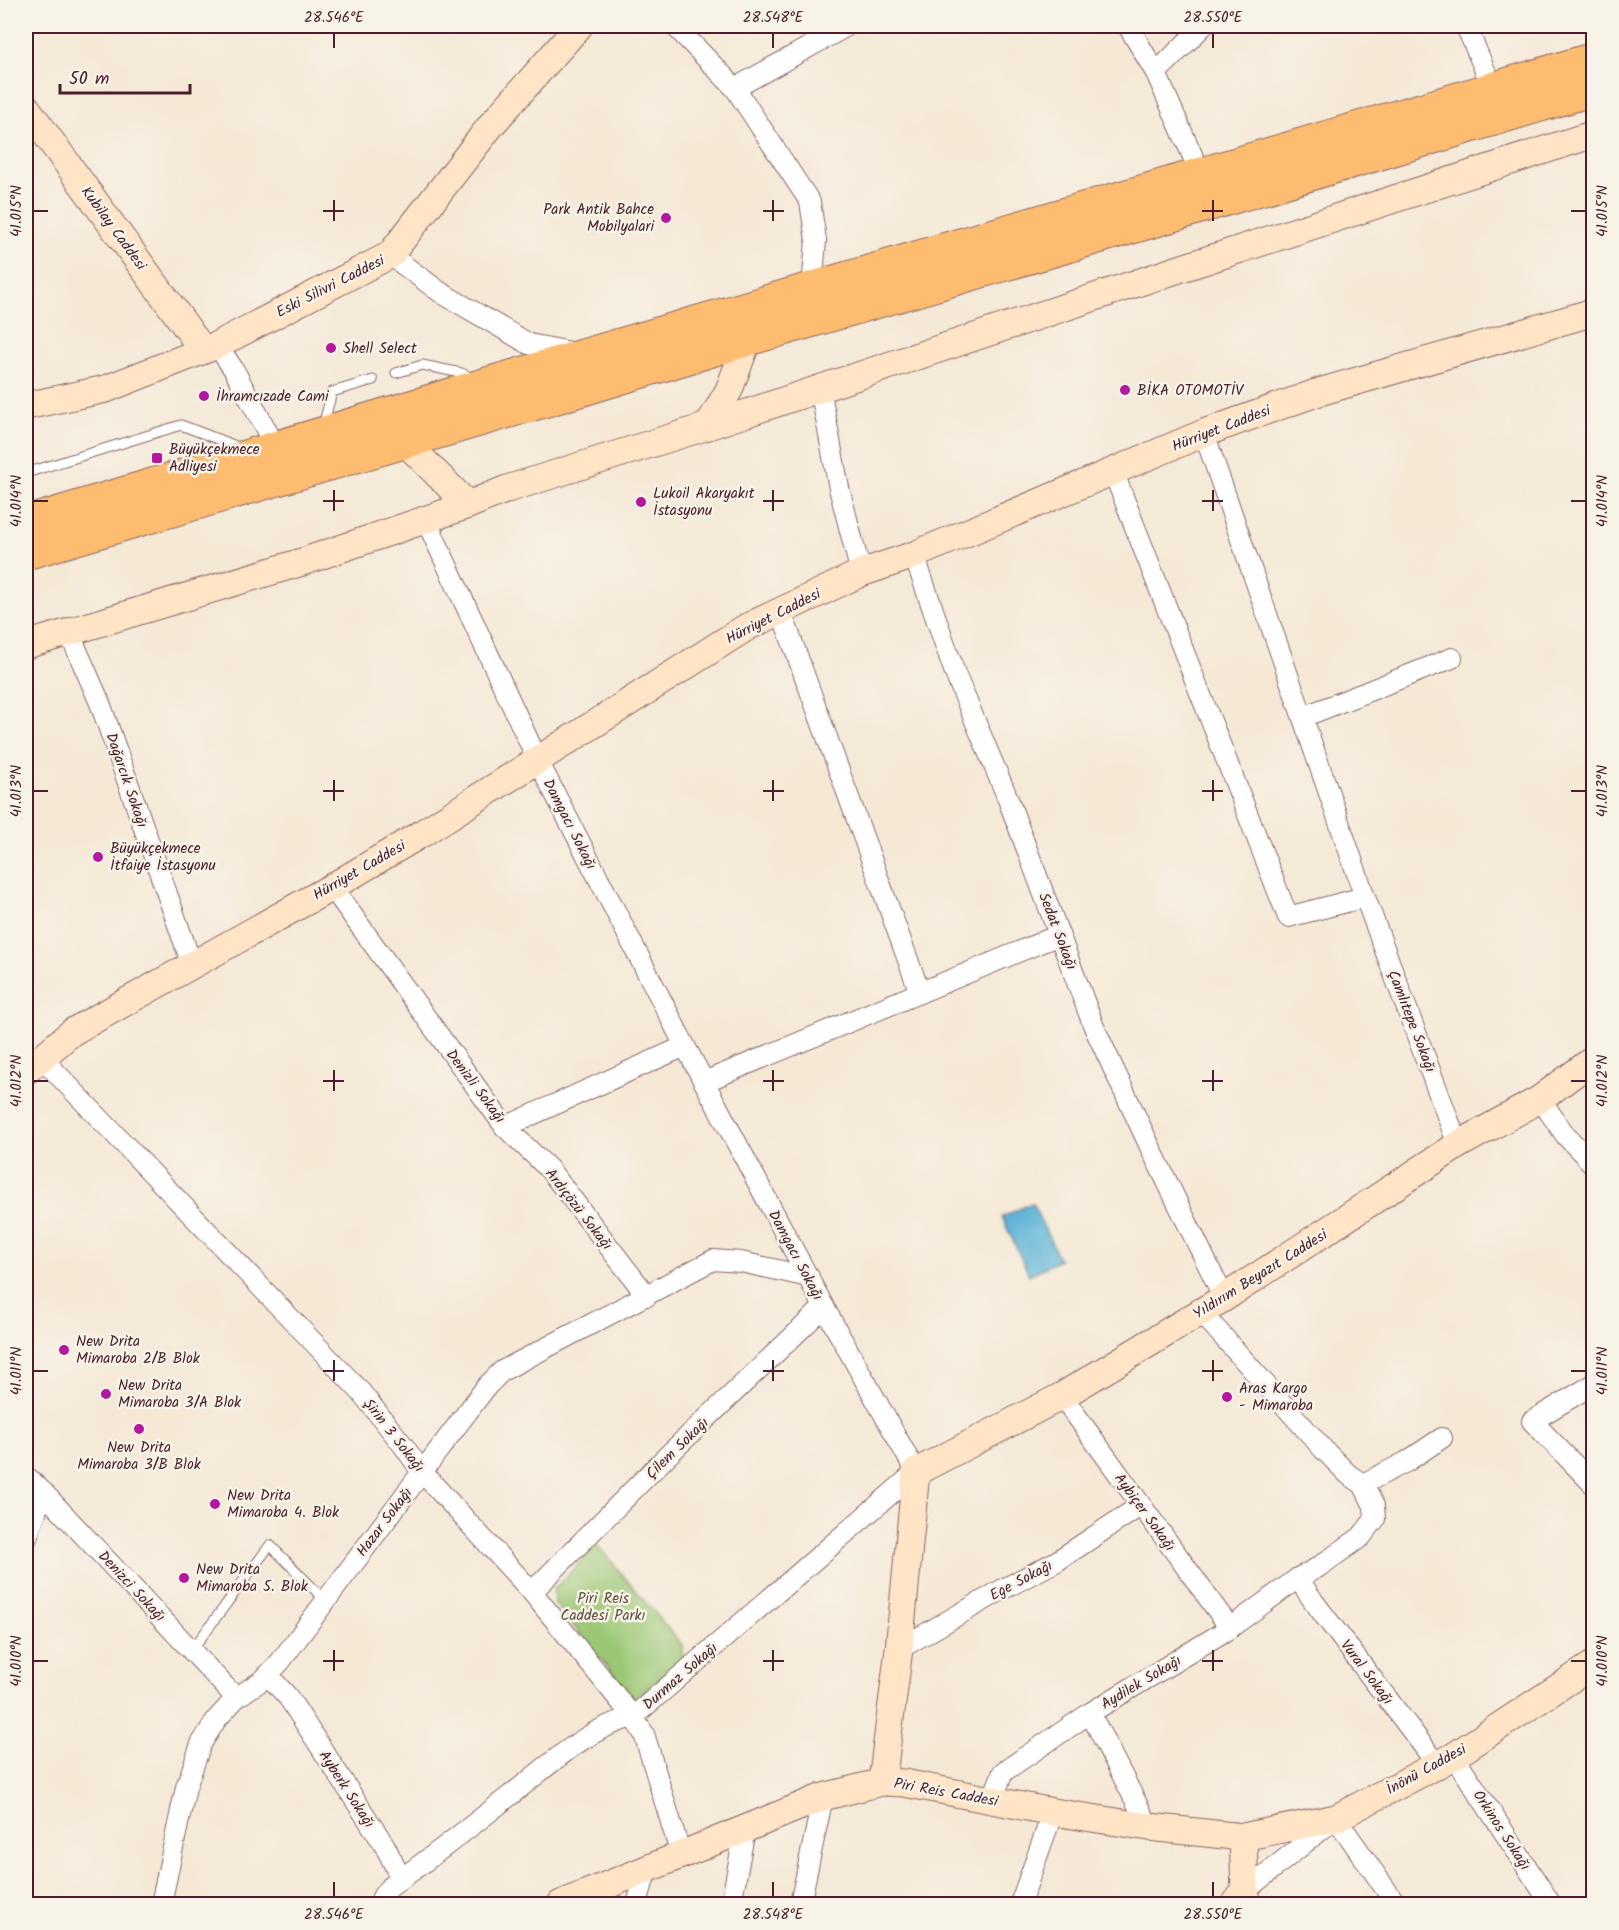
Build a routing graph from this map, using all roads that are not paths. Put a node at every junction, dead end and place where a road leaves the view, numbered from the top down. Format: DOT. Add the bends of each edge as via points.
graph roads {
  1 [pos="579,26"];
  2 [pos="675,26"];
  3 [pos="847,26"];
  4 [pos="1128,26"];
  5 [pos="1203,26"];
  6 [pos="1466,26"];
  7 [pos="1593,59"];
  8 [pos="1156,73"];
  9 [pos="735,88"];
  10 [pos="1493,89"];
  11 [pos="1593,89"];
  12 [pos="26,107"];
  13 [pos="1593,134"];
  14 [pos="1201,175"];
  15 [pos="390,255"];
  16 [pos="812,290"];
  17 [pos="1593,312"];
  18 [pos="748,339"];
  19 [pos="210,347"];
  20 [pos="588,355"];
  21 [pos="396,373"];
  22 [pos="373,380"];
  23 [pos="487,384"];
  24 [pos="820,388"];
  25 [pos="26,406"];
  26 [pos="708,426"];
  27 [pos="1204,433"];
  28 [pos="321,434"];
  29 [pos="405,442"];
  30 [pos="267,451"];
  31 [pos="1113,471"];
  32 [pos="26,473"];
  33 [pos="468,505"];
  34 [pos="426,519"];
  35 [pos="26,523"];
  36 [pos="26,553"];
  37 [pos="914,555"];
  38 [pos="861,573"];
  39 [pos="781,611"];
  40 [pos="69,632"];
  41 [pos="26,645"];
  42 [pos="1452,658"];
  43 [pos="1303,717"];
  44 [pos="537,759"];
  45 [pos="332,887"];
  46 [pos="1365,897"];
  47 [pos="1059,936"];
  48 [pos="192,965"];
  49 [pos="920,993"];
  50 [pos="685,1046"];
  51 [pos="1593,1059"];
  52 [pos="33,1064"];
  53 [pos="704,1082"];
  54 [pos="1540,1099"];
  55 [pos="505,1127"];
  56 [pos="1458,1145"];
  57 [pos="1593,1165"];
  58 [pos="808,1277"];
  59 [pos="647,1296"];
  60 [pos="1224,1298"];
  61 [pos="824,1307"];
  62 [pos="1201,1312"];
  63 [pos="1593,1384"];
  64 [pos="1062,1396"];
  65 [pos="1442,1438"];
  66 [pos="422,1472"];
  67 [pos="916,1472"];
  68 [pos="26,1476"];
  69 [pos="1363,1484"];
  70 [pos="1593,1485"];
  71 [pos="43,1492"];
  72 [pos="1140,1506"];
  73 [pos="26,1540"];
  74 [pos="1298,1578"];
  75 [pos="532,1592"];
  76 [pos="326,1601"];
  77 [pos="1230,1628"];
  78 [pos="899,1649"];
  79 [pos="192,1650"];
  80 [pos="1593,1664"];
  81 [pos="268,1675"];
  82 [pos="236,1698"];
  83 [pos="1090,1713"];
  84 [pos="633,1717"];
  85 [pos="1445,1760"];
  86 [pos="882,1782"];
  87 [pos="823,1797"];
  88 [pos="992,1800"];
  89 [pos="1053,1812"];
  90 [pos="1336,1818"];
  91 [pos="1149,1827"];
  92 [pos="745,1830"];
  93 [pos="1243,1837"];
  94 [pos="681,1855"];
  95 [pos="647,1868"];
  96 [pos="400,1879"];
  97 [pos="1245,1900"];
  98 [pos="160,1905"];
  99 [pos="380,1905"];
  100 [pos="561,1905"];
  101 [pos="637,1905"];
  102 [pos="731,1905"];
  103 [pos="800,1905"];
  104 [pos="1020,1905"];
  105 [pos="1396,1905"];
  106 [pos="1551,1905"];
  1 -- 15 [label="main road, Eski Silivri Caddesi" via="492,124"];
  2 -- 9 [label="street"];
  3 -- 9 [label="street"];
  4 -- 8 [label="street"];
  5 -- 8 [label="street"];
  6 -- 10 [label="street"];
  7 -- 10 [label="highway"];
  8 -- 14 [label="street"];
  9 -- 16 [label="street" via="810,202 816,240"];
  10 -- 14 [label="highway"];
  11 -- 18 [label="highway"];
  12 -- 19 [label="main road, Kubilay Caddesi"];
  13 -- 24 [label="main road"];
  14 -- 16 [label="highway"];
  15 -- 19 [label="main road, Eski Silivri Caddesi"];
  15 -- 20 [label="street" via="440,291 529,344"];
  16 -- 20 [label="highway"];
  17 -- 27 [label="main road, Hürriyet Caddesi" via="1316,393"];
  18 -- 26 [label="main road" via="729,390"];
  18 -- 29 [label="highway"];
  19 -- 25 [label="main road, Eski Silivri Caddesi" via="106,389"];
  19 -- 30 [label="street" via="234,370"];
  20 -- 23 [label="highway"];
  21 -- 23 [label="lane" via="422,366 461,373"];
  22 -- 28 [label="lane" via="332,392"];
  23 -- 28 [label="highway"];
  24 -- 26 [label="main road"];
  24 -- 38 [label="street" via="839,488"];
  26 -- 33 [label="main road" via="507,489"];
  27 -- 31 [label="main road, Hürriyet Caddesi"];
  27 -- 43 [label="street, Çamlıtepe Sokağı"];
  28 -- 30 [label="highway"];
  29 -- 33 [label="main road"];
  29 -- 36 [label="highway"];
  30 -- 32 [label="lane" via="181,425"];
  30 -- 35 [label="highway"];
  31 -- 37 [label="main road, Hürriyet Caddesi"];
  31 -- 46 [label="street" via="1288,917"];
  33 -- 34 [label="main road"];
  34 -- 40 [label="main road" via="302,562"];
  34 -- 44 [label="street, Damgacı Sokağı"];
  37 -- 38 [label="main road, Hürriyet Caddesi"];
  37 -- 47 [label="street, Sedat Sokağı" via="956,676 1006,794"];
  38 -- 39 [label="main road, Hürriyet Caddesi"];
  39 -- 44 [label="main road, Hürriyet Caddesi" via="747,627"];
  39 -- 49 [label="street"];
  40 -- 41 [label="main road"];
  40 -- 48 [label="street, Dağarcık Sokağı" via="100,703"];
  42 -- 43 [label="street"];
  43 -- 46 [label="street, Çamlıtepe Sokağı"];
  44 -- 45 [label="main road, Hürriyet Caddesi"];
  44 -- 50 [label="street, Damgacı Sokağı"];
  45 -- 48 [label="main road, Hürriyet Caddesi"];
  45 -- 55 [label="street, Denizli Sokağı"];
  46 -- 56 [label="street, Çamlıtepe Sokağı"];
  47 -- 49 [label="street"];
  47 -- 60 [label="street, Sedat Sokağı" via="1094,1027"];
  48 -- 52 [label="main road, Hürriyet Caddesi" via="72,1032"];
  49 -- 53 [label="street"];
  50 -- 53 [label="street, Damgacı Sokağı"];
  50 -- 55 [label="street, Denizli Sokağı"];
  51 -- 54 [label="main road, Yıldırım Beyazıt Caddesi"];
  52 -- 66 [label="street, Şirin 3 Sokağı" via="360,1392"];
  53 -- 58 [label="street, Damgacı Sokağı"];
  54 -- 56 [label="main road, Yıldırım Beyazıt Caddesi"];
  54 -- 57 [label="street"];
  55 -- 59 [label="street, Ardıçözü Sokağı" via="549,1169"];
  56 -- 60 [label="main road, Yıldırım Beyazıt Caddesi"];
  58 -- 59 [label="street, Hazar Sokağı" via="713,1260"];
  58 -- 61 [label="street, Damgacı Sokağı"];
  59 -- 66 [label="street, Hazar Sokağı" via="502,1371"];
  60 -- 62 [label="main road, Yıldırım Beyazıt Caddesi"];
  61 -- 67 [label="street, Damgacı Sokağı"];
  61 -- 75 [label="street, Çilem Sokağı"];
  62 -- 64 [label="main road, Yıldırım Beyazıt Caddesi"];
  62 -- 69 [label="street" via="1324,1450"];
  63 -- 70 [label="street" via="1532,1421"];
  64 -- 67 [label="main road, Yıldırım Beyazıt Caddesi"];
  64 -- 72 [label="street, Aybiçer Sokağı"];
  65 -- 69 [label="street"];
  66 -- 75 [label="street, Şirin 3 Sokağı"];
  66 -- 76 [label="street, Hazar Sokağı"];
  67 -- 78 [label="main road"];
  67 -- 84 [label="street, Durmaz Sokağı"];
  68 -- 71 [label="street, Denizci Sokağı"];
  69 -- 74 [label="street, Aydilek Sokağı" via="1374,1506 1375,1519 1361,1536"];
  71 -- 73 [label="street"];
  71 -- 79 [label="street, Denizci Sokağı"];
  72 -- 77 [label="street, Aybiçer Sokağı"];
  72 -- 78 [label="street, Ege Sokağı" via="1057,1561"];
  74 -- 77 [label="street, Aydilek Sokağı"];
  74 -- 85 [label="street, Vural Sokağı"];
  75 -- 84 [label="street, Şirin 3 Sokağı"];
  76 -- 79 [label="lane" via="270,1545"];
  76 -- 81 [label="street, Hazar Sokağı"];
  77 -- 83 [label="street, Aydilek Sokağı"];
  78 -- 86 [label="main road"];
  79 -- 82 [label="street, Denizci Sokağı"];
  80 -- 85 [label="main road, İnönü Caddesi"];
  81 -- 82 [label="street, Hazar Sokağı"];
  81 -- 96 [label="street, Ayberk Sokağı" via="288,1697 385,1846"];
  82 -- 98 [label="street, Hazar Sokağı" via="201,1744 186,1787"];
  83 -- 88 [label="street" via="1003,1772"];
  83 -- 91 [label="street, Aydilek Sokağı"];
  84 -- 94 [label="street, Şirin 3 Sokağı" via="644,1734"];
  84 -- 96 [label="street, Durmaz Sokağı" via="607,1726 568,1750"];
  85 -- 90 [label="main road, İnönü Caddesi"];
  85 -- 106 [label="street, Orkinos Sokağı"];
  86 -- 87 [label="main road, Piri Reis Caddesi"];
  86 -- 88 [label="main road, Piri Reis Caddesi"];
  87 -- 92 [label="main road, Piri Reis Caddesi"];
  87 -- 103 [label="street"];
  88 -- 89 [label="main road, Piri Reis Caddesi"];
  89 -- 91 [label="main road, Piri Reis Caddesi"];
  89 -- 104 [label="street"];
  90 -- 93 [label="main road, İnönü Caddesi"];
  90 -- 97 [label="street"];
  90 -- 105 [label="street"];
  91 -- 93 [label="main road, Piri Reis Caddesi"];
  92 -- 94 [label="main road, Piri Reis Caddesi"];
  92 -- 102 [label="street"];
  93 -- 97 [label="main road"];
  94 -- 95 [label="main road, Piri Reis Caddesi"];
  95 -- 100 [label="main road, Piri Reis Caddesi"];
  95 -- 101 [label="street"];
  96 -- 99 [label="street" via="388,1888"];
}
